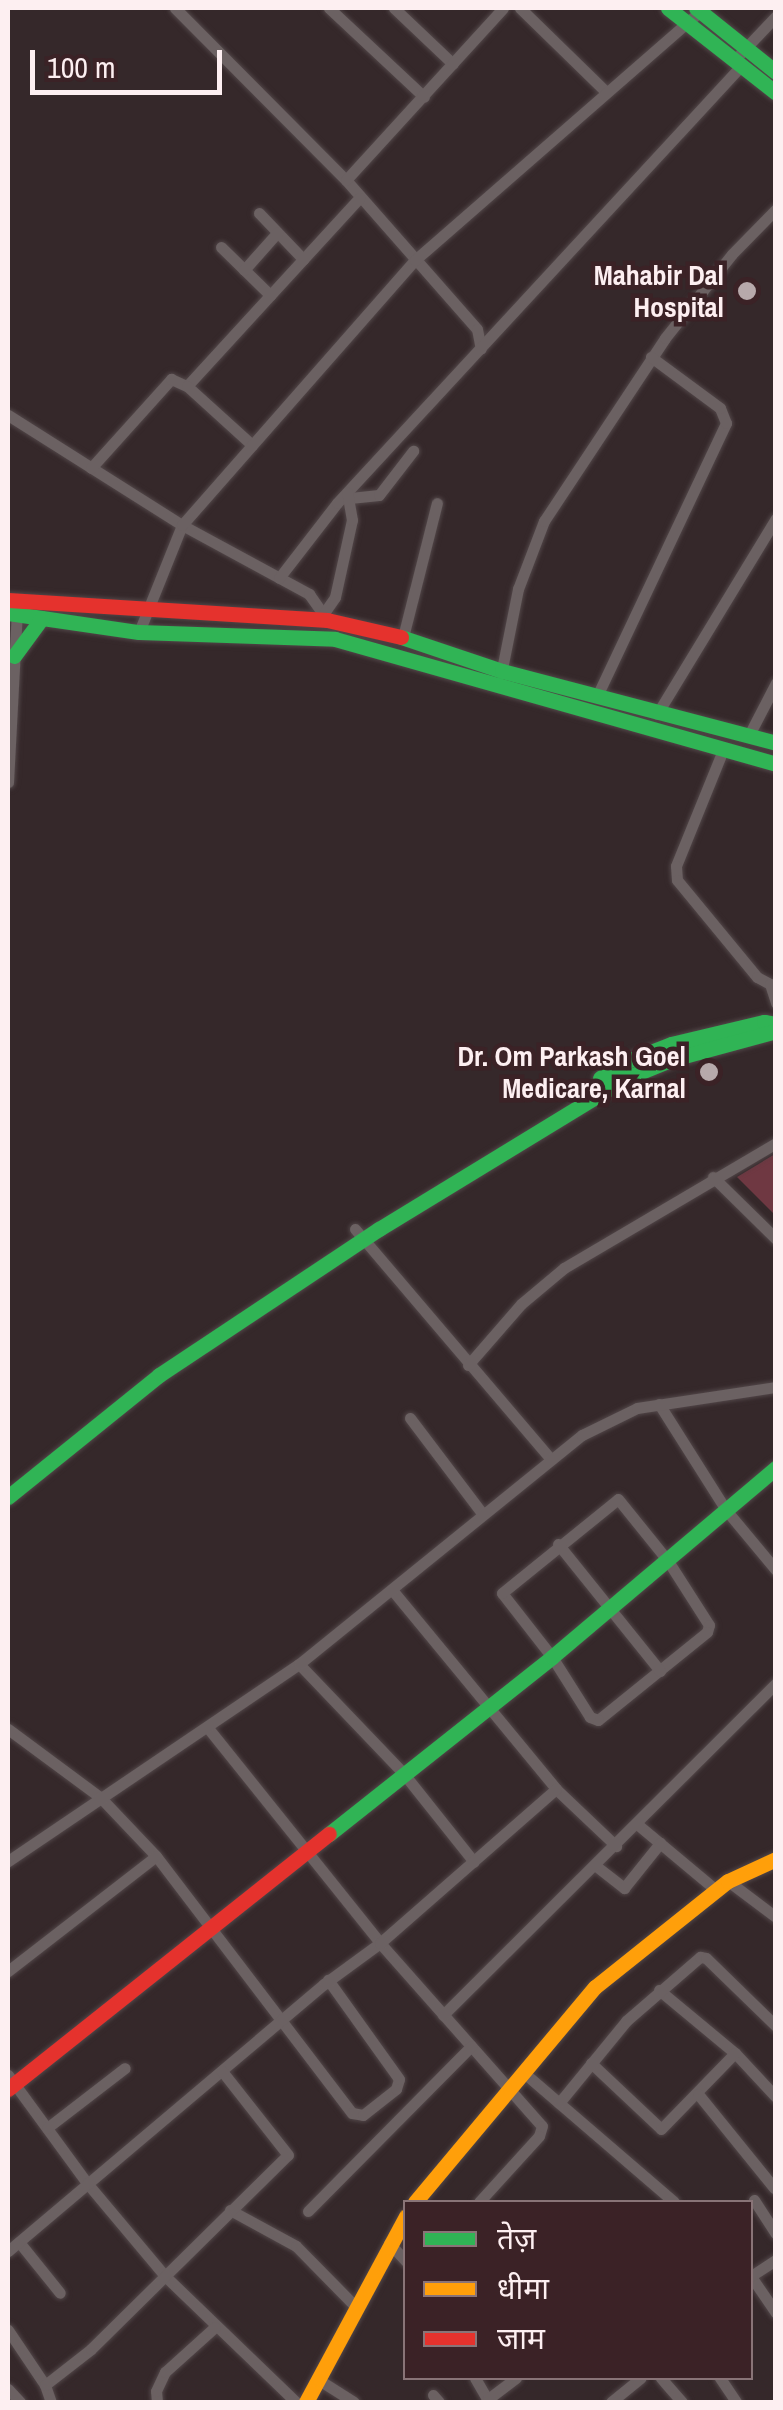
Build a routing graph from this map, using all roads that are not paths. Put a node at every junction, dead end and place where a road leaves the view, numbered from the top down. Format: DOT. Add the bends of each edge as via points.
graph roads {
  1 [pos="174,8"];
  2 [pos="330,8"];
  3 [pos="394,8"];
  4 [pos="503,8"];
  5 [pos="520,8"];
  6 [pos="668,8"];
  7 [pos="698,9"];
  8 [pos="776,16"];
  9 [pos="686,23"];
  10 [pos="740,59"];
  11 [pos="453,64"];
  12 [pos="776,72"];
  13 [pos="606,92"];
  14 [pos="776,93"];
  15 [pos="424,96"];
  16 [pos="346,180"];
  17 [pos="359,198"];
  18 [pos="776,209"];
  19 [pos="258,213"];
  20 [pos="278,232"];
  21 [pos="222,247"];
  22 [pos="303,259"];
  23 [pos="415,260"];
  24 [pos="244,270"];
  25 [pos="270,296"];
  26 [pos="481,349"];
  27 [pos="651,357"];
  28 [pos="186,386"];
  29 [pos="8,415"];
  30 [pos="252,445"];
  31 [pos="414,451"];
  32 [pos="90,468"];
  33 [pos="348,495"];
  34 [pos="437,503"];
  35 [pos="776,518"];
  36 [pos="182,525"];
  37 [pos="279,578"];
  38 [pos="12,607"];
  39 [pos="149,609"];
  40 [pos="325,616"];
  41 [pos="42,618"];
  42 [pos="139,632"];
  43 [pos="403,637"];
  44 [pos="446,653"];
  45 [pos="14,656"];
  46 [pos="439,669"];
  47 [pos="502,671"];
  48 [pos="776,683"];
  49 [pos="564,687"];
  50 [pos="497,688"];
  51 [pos="597,696"];
  52 [pos="558,705"];
  53 [pos="657,714"];
  54 [pos="749,735"];
  55 [pos="776,743"];
  56 [pos="723,750"];
  57 [pos="776,764"];
  58 [pos="8,782"];
  59 [pos="776,1003"];
  60 [pos="776,1028"];
  61 [pos="776,1143"];
  62 [pos="713,1178"];
  63 [pos="359,1234"];
  64 [pos="776,1239"];
  65 [pos="468,1365"];
  66 [pos="776,1387"];
  67 [pos="658,1404"];
  68 [pos="410,1418"];
  69 [pos="549,1457"];
  70 [pos="776,1468"];
  71 [pos="8,1480"];
  72 [pos="8,1497"];
  73 [pos="726,1510"];
  74 [pos="481,1512"];
  75 [pos="558,1544"];
  76 [pos="668,1561"];
  77 [pos="775,1569"];
  78 [pos="393,1591"];
  79 [pos="610,1608"];
  80 [pos="552,1657"];
  81 [pos="298,1664"];
  82 [pos="660,1671"];
  83 [pos="776,1683"];
  84 [pos="489,1703"];
  85 [pos="208,1728"];
  86 [pos="8,1729"];
  87 [pos="404,1774"];
  88 [pos="556,1788"];
  89 [pos="100,1797"];
  90 [pos="637,1824"];
  91 [pos="660,1844"];
  92 [pos="616,1846"];
  93 [pos="308,1849"];
  94 [pos="776,1849"];
  95 [pos="156,1856"];
  96 [pos="769,1860"];
  97 [pos="8,1861"];
  98 [pos="474,1862"];
  99 [pos="596,1866"];
  100 [pos="722,1885"];
  101 [pos="776,1917"];
  102 [pos="210,1927"];
  103 [pos="380,1943"];
  104 [pos="8,1972"];
  105 [pos="328,1980"];
  106 [pos="660,1990"];
  107 [pos="443,2014"];
  108 [pos="282,2020"];
  109 [pos="776,2026"];
  110 [pos="471,2046"];
  111 [pos="735,2053"];
  112 [pos="592,2063"];
  113 [pos="124,2068"];
  114 [pos="222,2071"];
  115 [pos="523,2072"];
  116 [pos="10,2083"];
  117 [pos="508,2087"];
  118 [pos="698,2094"];
  119 [pos="776,2097"];
  120 [pos="558,2102"];
  121 [pos="47,2128"];
  122 [pos="87,2184"];
  123 [pos="775,2188"];
  124 [pos="417,2200"];
  125 [pos="481,2200"];
  126 [pos="672,2200"];
  127 [pos="753,2200"];
  128 [pos="753,2204"];
  129 [pos="230,2210"];
  130 [pos="308,2211"];
  131 [pos="403,2221"];
  132 [pos="776,2234"];
  133 [pos="19,2242"];
  134 [pos="389,2244"];
  135 [pos="8,2251"];
  136 [pos="403,2258"];
  137 [pos="776,2260"];
  138 [pos="753,2275"];
  139 [pos="164,2276"];
  140 [pos="753,2279"];
  141 [pos="60,2293"];
  142 [pos="356,2308"];
  143 [pos="776,2313"];
  144 [pos="214,2327"];
  145 [pos="8,2330"];
  146 [pos="318,2380"];
  147 [pos="514,2380"];
  148 [pos="639,2380"];
  149 [pos="662,2380"];
  150 [pos="721,2380"];
  151 [pos="45,2385"];
  152 [pos="8,2389"];
  153 [pos="47,2401"];
  154 [pos="489,2401"];
  155 [pos="20,2402"];
  156 [pos="157,2402"];
  157 [pos="296,2402"];
  158 [pos="306,2402"];
  159 [pos="354,2402"];
  160 [pos="612,2402"];
  161 [pos="682,2402"];
  162 [pos="736,2402"];
  1 -- 16 [label="street"];
  2 -- 15 [label="street"];
  3 -- 11 [label="street"];
  4 -- 11 [label="street"];
  5 -- 13 [label="street"];
  6 -- 9 [label="main road"];
  7 -- 9 [label="street"];
  7 -- 10 [label="main road"];
  8 -- 10 [label="street"];
  9 -- 10 [label="main road"];
  9 -- 13 [label="street"];
  10 -- 12 [label="main road"];
  10 -- 14 [label="main road"];
  10 -- 26 [label="street"];
  11 -- 15 [label="street"];
  13 -- 23 [label="street"];
  15 -- 16 [label="street"];
  16 -- 17 [label="street"];
  17 -- 22 [label="street"];
  17 -- 23 [label="street"];
  18 -- 27 [label="street"];
  19 -- 20 [label="street"];
  20 -- 22 [label="street"];
  20 -- 24 [label="street"];
  21 -- 24 [label="street"];
  22 -- 25 [label="street"];
  23 -- 26 [label="street" via="477,330"];
  23 -- 30 [label="street"];
  24 -- 25 [label="street"];
  25 -- 28 [label="street"];
  26 -- 33 [label="street"];
  27 -- 47 [label="street" via="544,521 518,589"];
  27 -- 51 [label="street" via="720,408 726,422"];
  28 -- 30 [label="street"];
  28 -- 32 [label="street" via="166,382"];
  29 -- 32 [label="street"];
  30 -- 36 [label="street"];
  31 -- 33 [label="street" via="379,495"];
  32 -- 36 [label="street"];
  33 -- 37 [label="street"];
  33 -- 40 [label="street" via="352,520"];
  34 -- 43 [label="street"];
  35 -- 53 [label="street"];
  36 -- 37 [label="street"];
  36 -- 39 [label="street"];
  37 -- 40 [label="street" via="314,598"];
  38 -- 39 [label="main road"];
  38 -- 41 [label="main road"];
  38 -- 45 [label="street"];
  39 -- 40 [label="main road"];
  39 -- 42 [label="street"];
  40 -- 43 [label="main road"];
  41 -- 42 [label="main road"];
  41 -- 45 [label="main road"];
  42 -- 46 [label="main road" via="335,640"];
  43 -- 44 [label="main road"];
  44 -- 46 [label="main road"];
  44 -- 47 [label="main road"];
  45 -- 58 [label="street"];
  46 -- 50 [label="main road"];
  47 -- 49 [label="main road"];
  47 -- 50 [label="street"];
  48 -- 54 [label="street"];
  49 -- 51 [label="main road"];
  49 -- 52 [label="main road"];
  50 -- 52 [label="main road"];
  51 -- 53 [label="main road"];
  52 -- 56 [label="main road"];
  53 -- 54 [label="main road"];
  54 -- 55 [label="main road"];
  56 -- 57 [label="main road"];
  56 -- 59 [label="street" via="676,866 677,880 770,984"];
  60 -- 63 [label="main road" via="626,1078"];
  61 -- 62 [label="street"];
  62 -- 64 [label="street"];
  62 -- 65 [label="street" via="544,1283"];
  63 -- 65 [label="street"];
  63 -- 71 [label="main road" via="156,1362"];
  63 -- 72 [label="main road" via="159,1376"];
  65 -- 69 [label="street"];
  66 -- 67 [label="street"];
  67 -- 69 [label="street" via="599,1425"];
  67 -- 73 [label="street"];
  68 -- 74 [label="street"];
  69 -- 74 [label="street"];
  70 -- 73 [label="main road"];
  73 -- 76 [label="main road"];
  73 -- 77 [label="street"];
  74 -- 78 [label="street"];
  75 -- 76 [label="street" via="615,1498"];
  75 -- 79 [label="street"];
  75 -- 80 [label="street" via="502,1595"];
  76 -- 79 [label="main road"];
  76 -- 82 [label="street" via="710,1625"];
  78 -- 81 [label="street"];
  78 -- 84 [label="street"];
  79 -- 80 [label="main road"];
  79 -- 82 [label="street"];
  80 -- 82 [label="street" via="598,1720"];
  80 -- 84 [label="main road"];
  81 -- 85 [label="street"];
  81 -- 87 [label="street"];
  83 -- 90 [label="street"];
  84 -- 87 [label="main road"];
  84 -- 88 [label="street"];
  85 -- 89 [label="street"];
  85 -- 93 [label="street"];
  86 -- 89 [label="street"];
  87 -- 93 [label="main road"];
  87 -- 98 [label="street"];
  88 -- 92 [label="street"];
  88 -- 98 [label="street"];
  89 -- 95 [label="street"];
  89 -- 97 [label="street"];
  90 -- 91 [label="street"];
  90 -- 92 [label="street"];
  91 -- 99 [label="street" via="624,1888"];
  91 -- 100 [label="street"];
  92 -- 99 [label="street"];
  93 -- 102 [label="main road"];
  93 -- 103 [label="street"];
  94 -- 96 [label="street"];
  95 -- 102 [label="street"];
  95 -- 104 [label="street"];
  96 -- 100 [label="main road"];
  98 -- 103 [label="street"];
  99 -- 107 [label="street"];
  100 -- 101 [label="street"];
  100 -- 115 [label="main road" via="595,1987"];
  102 -- 108 [label="street"];
  102 -- 116 [label="main road"];
  103 -- 105 [label="street"];
  103 -- 107 [label="street"];
  105 -- 108 [label="street"];
  105 -- 108 [label="street" via="399,2078 396,2089 363,2116 355,2115"];
  106 -- 109 [label="street" via="703,1956"];
  106 -- 111 [label="street"];
  106 -- 112 [label="street"];
  107 -- 110 [label="street"];
  108 -- 114 [label="street"];
  110 -- 117 [label="street"];
  110 -- 130 [label="street"];
  111 -- 118 [label="street"];
  111 -- 119 [label="street"];
  112 -- 118 [label="street" via="660,2129"];
  112 -- 120 [label="street"];
  113 -- 121 [label="street"];
  114 -- 122 [label="street"];
  114 -- 129 [label="street" via="288,2153"];
  115 -- 117 [label="main road"];
  115 -- 120 [label="street"];
  116 -- 121 [label="street"];
  117 -- 124 [label="main road"];
  117 -- 125 [label="street" via="543,2130"];
  118 -- 123 [label="street"];
  120 -- 126 [label="street"];
  121 -- 122 [label="street"];
  122 -- 133 [label="street"];
  122 -- 139 [label="street"];
  123 -- 127 [label="street"];
  128 -- 132 [label="street"];
  129 -- 139 [label="street"];
  129 -- 142 [label="street" via="292,2244"];
  131 -- 134 [label="main road"];
  133 -- 135 [label="street"];
  133 -- 141 [label="street"];
  134 -- 136 [label="street"];
  134 -- 142 [label="main road"];
  137 -- 138 [label="street"];
  139 -- 144 [label="street"];
  139 -- 151 [label="street"];
  140 -- 143 [label="street"];
  142 -- 146 [label="main road"];
  144 -- 156 [label="street" via="165,2372"];
  144 -- 157 [label="street"];
  145 -- 151 [label="street"];
  146 -- 158 [label="main road"];
  146 -- 159 [label="street"];
  147 -- 154 [label="street"];
  148 -- 160 [label="street"];
  149 -- 161 [label="street"];
  150 -- 162 [label="street"];
  151 -- 153 [label="street"];
  152 -- 155 [label="street"];
}
